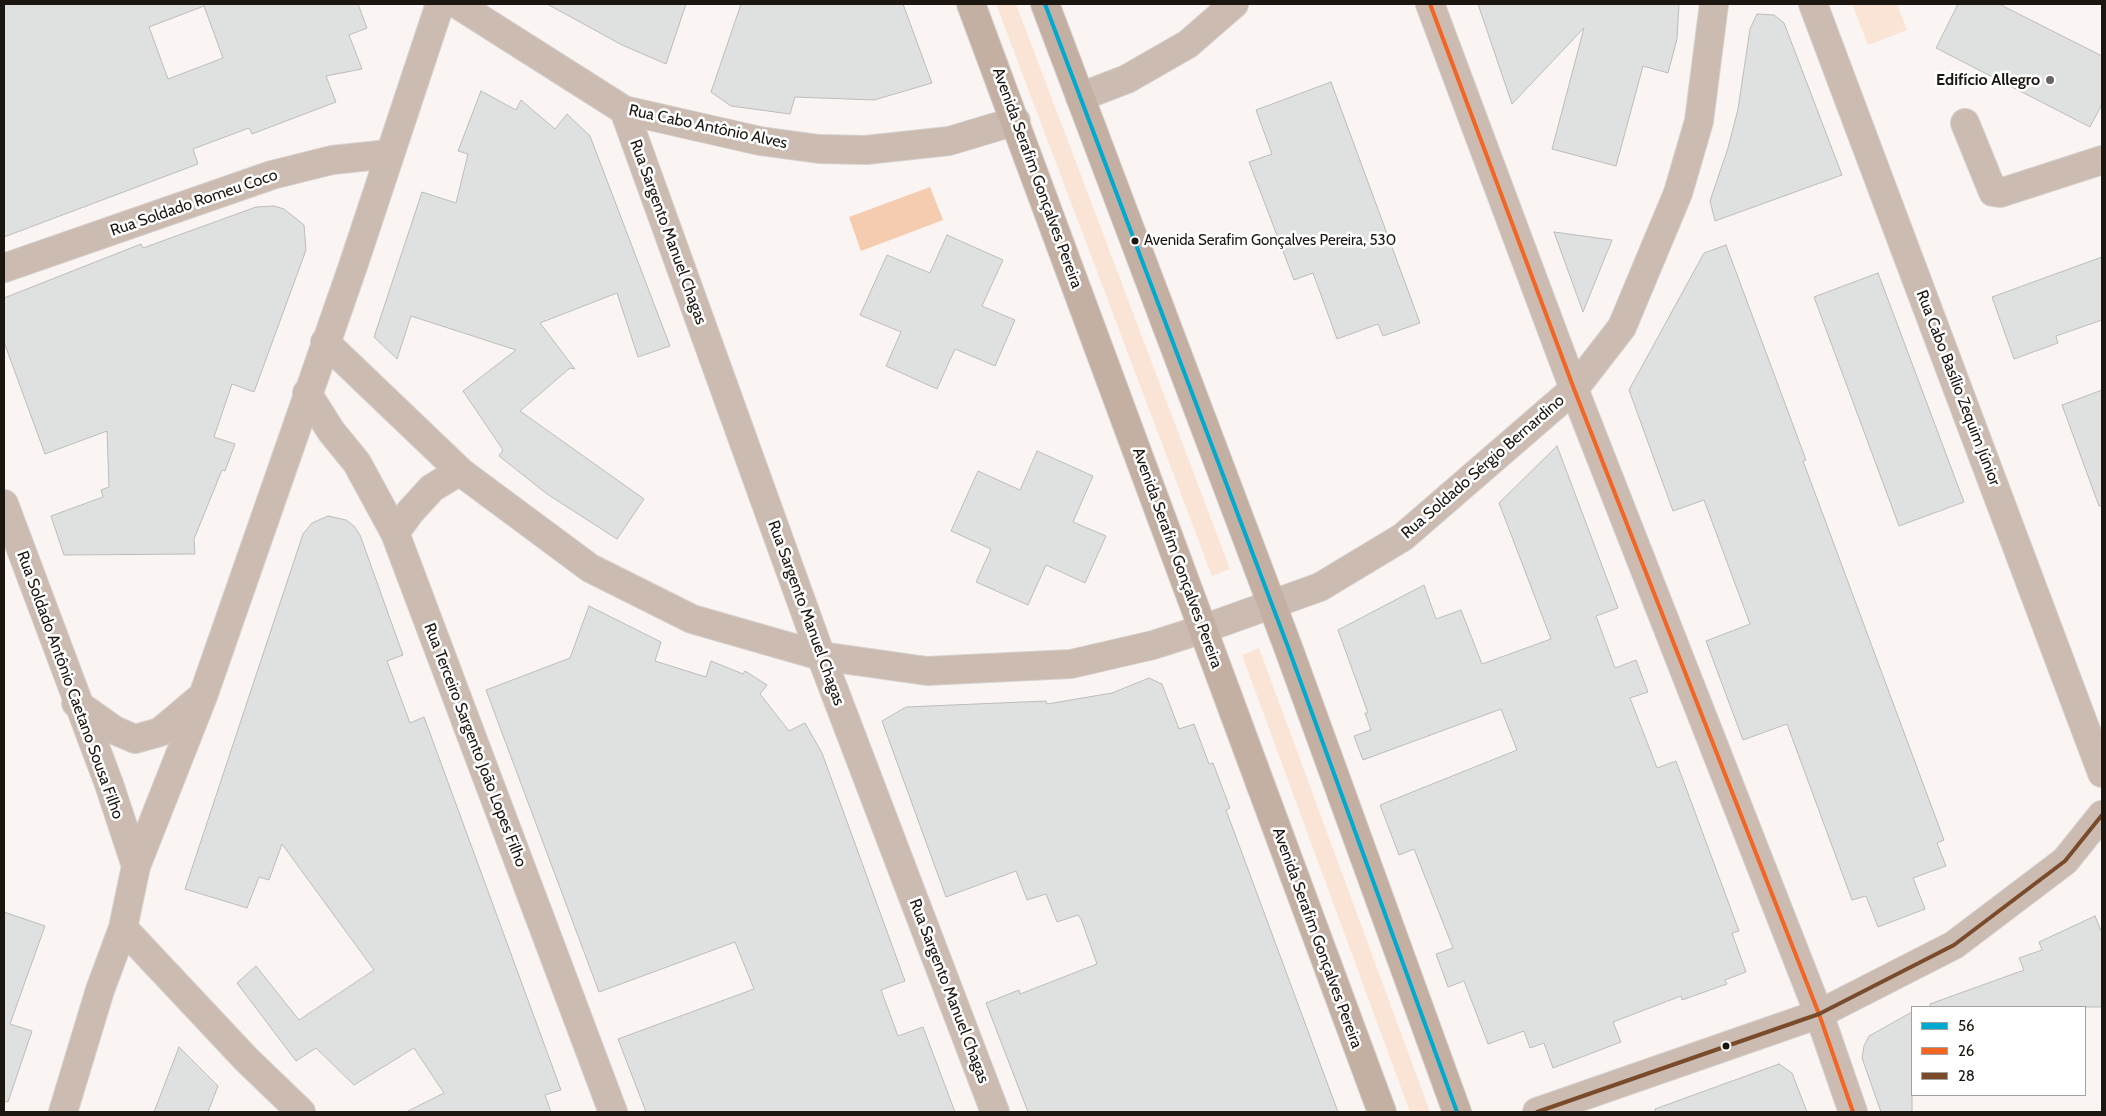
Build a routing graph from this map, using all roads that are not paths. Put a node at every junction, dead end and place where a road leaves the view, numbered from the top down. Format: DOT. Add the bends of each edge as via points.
graph roads {
  1 [pos="440,4"];
  2 [pos="457,4"];
  3 [pos="971,4"];
  4 [pos="1045,4"];
  5 [pos="1234,4"];
  6 [pos="1430,4"];
  7 [pos="1714,4"];
  8 [pos="1813,4"];
  9 [pos="1080,97"];
  10 [pos="624,110"];
  11 [pos="1016,121"];
  12 [pos="1965,123"];
  13 [pos="389,154"];
  14 [pos="2102,160"];
  15 [pos="4,268"];
  16 [pos="325,342"];
  17 [pos="1574,389"];
  18 [pos="307,392"];
  19 [pos="462,473"];
  20 [pos="4,504"];
  21 [pos="395,533"];
  22 [pos="1272,605"];
  23 [pos="1204,630"];
  24 [pos="820,656"];
  25 [pos="203,696"];
  26 [pos="76,703"];
  27 [pos="2102,773"];
  28 [pos="2102,814"];
  29 [pos="136,866"];
  30 [pos="123,928"];
  31 [pos="1819,1014"];
  32 [pos="63,1112"];
  33 [pos="301,1112"];
  34 [pos="612,1112"];
  35 [pos="995,1112"];
  36 [pos="1382,1112"];
  37 [pos="1457,1112"];
  38 [pos="1537,1112"];
  39 [pos="1853,1112"];
  1 -- 13 [label="street"];
  2 -- 10 [label="street, Rua Cabo Antônio Alves"];
  3 -- 11 [label="main road, Avenida Serafim Gonçalves Pereira"];
  4 -- 9 [label="main road"];
  5 -- 9 [label="street" via="1188,44 1127,79"];
  6 -- 17 [label="street"];
  7 -- 17 [label="street, Rua Soldado Sérgio Bernardino" via="1699,121 1678,193 1622,327"];
  8 -- 27 [label="street, Rua Cabo Basílio Zequim Júnior"];
  9 -- 22 [label="main road"];
  10 -- 11 [label="street, Rua Cabo Antônio Alves" via="760,142 819,149 866,150 949,141"];
  10 -- 24 [label="street, Rua Sargento Manuel Chagas"];
  11 -- 23 [label="main road, Avenida Serafim Gonçalves Pereira"];
  12 -- 14 [label="street" via="1993,192 2000,193"];
  13 -- 15 [label="street, Rua Soldado Romeu Coco" via="332,160 272,175"];
  13 -- 16 [label="street"];
  16 -- 18 [label="street"];
  16 -- 19 [label="street, Rua Soldado Sérgio Bernardino"];
  17 -- 22 [label="street, Rua Soldado Sérgio Bernardino" via="1403,537 1320,587"];
  17 -- 31 [label="street"];
  18 -- 21 [label="street, Rua Terceiro Sargento João Lopes Filho" via="357,463"];
  18 -- 25 [label="street"];
  19 -- 21 [label="street" via="432,488"];
  19 -- 24 [label="street, Rua Soldado Sérgio Bernardino" via="590,568 692,619"];
  20 -- 26 [label="street, Rua Soldado Antônio Caetano Sousa Filho"];
  21 -- 34 [label="street, Rua Terceiro Sargento João Lopes Filho"];
  22 -- 23 [label="street, Rua Soldado Sérgio Bernardino"];
  22 -- 37 [label="main road"];
  23 -- 24 [label="street, Rua Soldado Sérgio Bernardino" via="1071,664 927,671"];
  23 -- 36 [label="main road, Avenida Serafim Gonçalves Pereira"];
  24 -- 35 [label="street, Rua Sargento Manuel Chagas"];
  25 -- 26 [label="street" via="160,732 135,739"];
  25 -- 29 [label="street"];
  26 -- 29 [label="street, Rua Soldado Antônio Caetano Sousa Filho"];
  28 -- 31 [label="street" via="2065,861 1954,944"];
  29 -- 30 [label="street"];
  30 -- 32 [label="street" via="100,990"];
  30 -- 33 [label="street" via="246,1060"];
  31 -- 38 [label="street"];
  31 -- 39 [label="street"];
}
